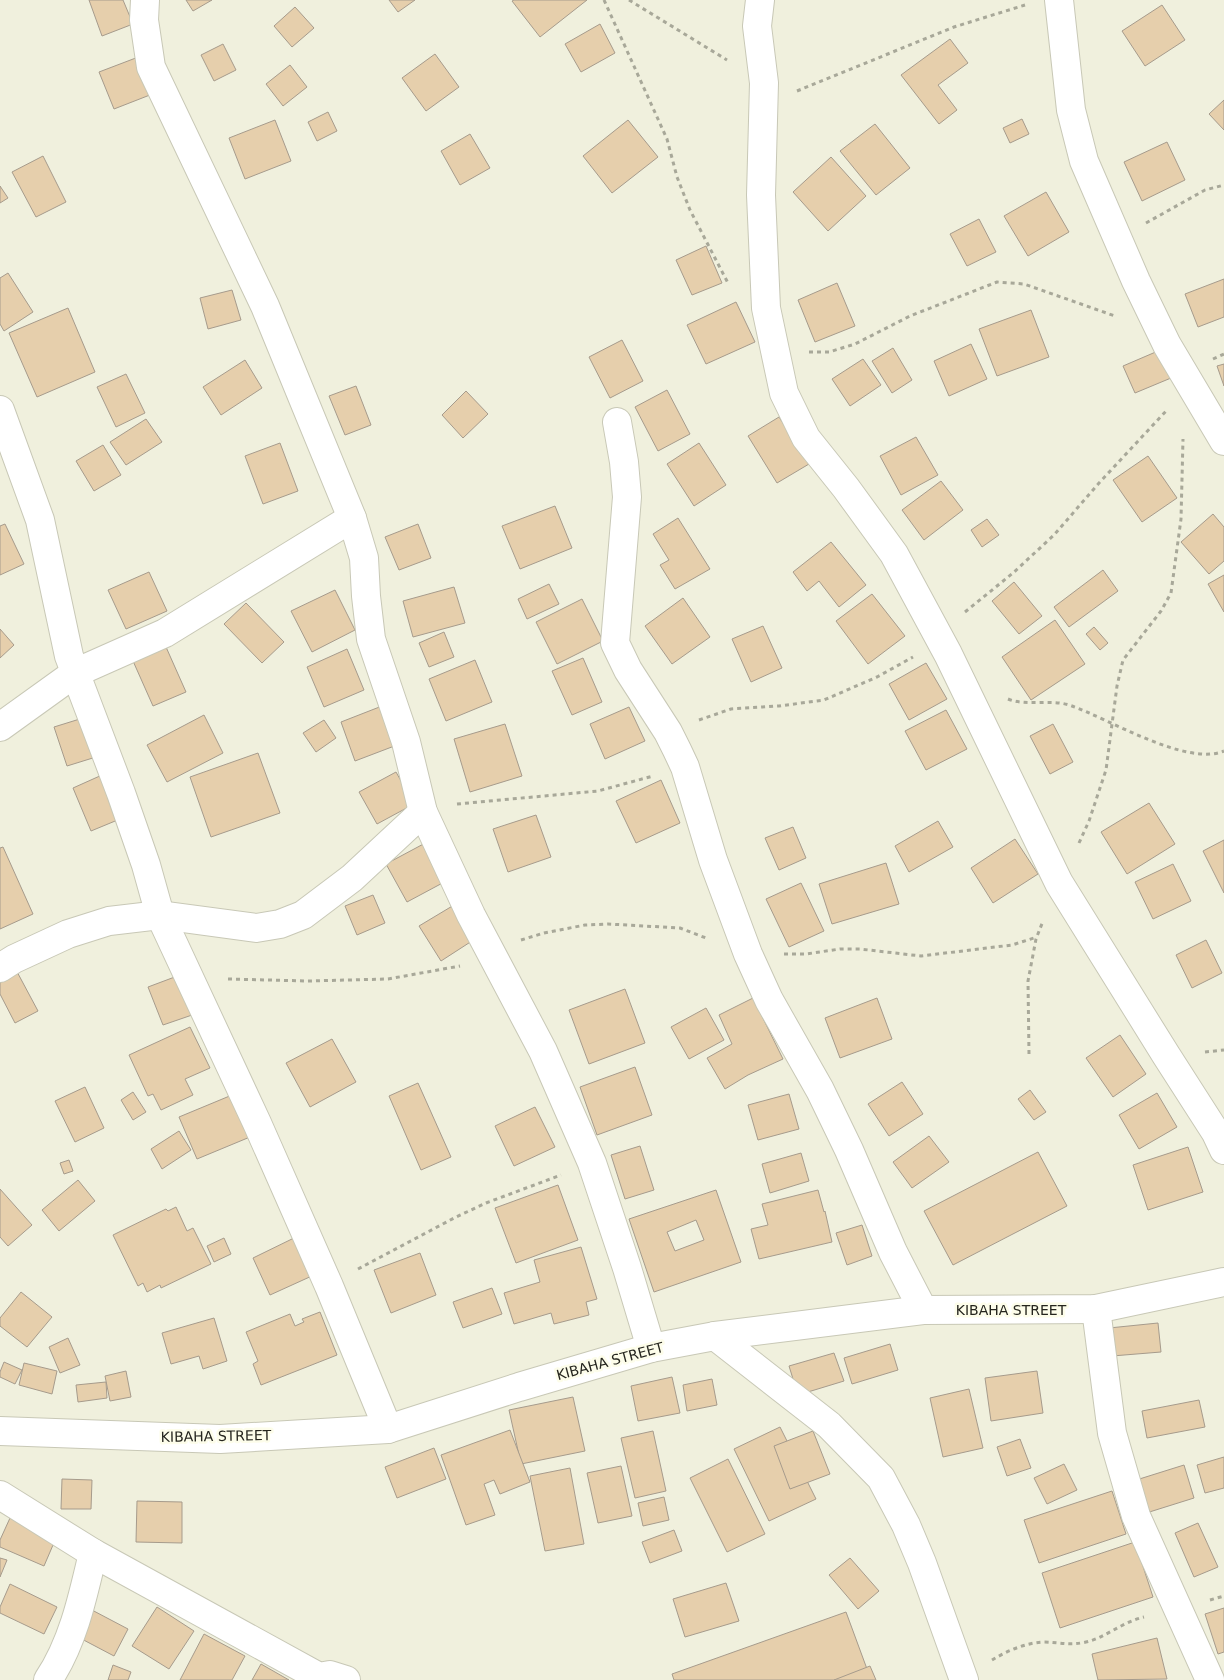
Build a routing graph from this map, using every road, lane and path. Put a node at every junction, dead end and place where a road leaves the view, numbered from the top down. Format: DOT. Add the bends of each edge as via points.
graph roads {
  1 [pos="145,0"];
  2 [pos="604,0"];
  3 [pos="629,0"];
  4 [pos="760,0"];
  5 [pos="1046,1"];
  6 [pos="764,89"];
  7 [pos="1224,185"];
  8 [pos="1118,238"];
  9 [pos="732,291"];
  10 [pos="1120,319"];
  11 [pos="775,352"];
  12 [pos="1185,376"];
  13 [pos="0,410"];
  14 [pos="617,422"];
  15 [pos="1183,437"];
  16 [pos="1224,441"];
  17 [pos="352,518"];
  18 [pos="939,637"];
  19 [pos="75,673"];
  20 [pos="1003,696"];
  21 [pos="1112,723"];
  22 [pos="0,727"];
  23 [pos="668,732"];
  24 [pos="1224,751"];
  25 [pos="685,768"];
  26 [pos="422,809"];
  27 [pos="1059,883"];
  28 [pos="160,915"];
  29 [pos="1037,937"];
  30 [pos="492,954"];
  31 [pos="748,954"];
  32 [pos="0,968"];
  33 [pos="190,979"];
  34 [pos="1029,1054"];
  35 [pos="1224,1150"];
  36 [pos="592,1164"];
  37 [pos="1224,1282"];
  38 [pos="329,1286"];
  39 [pos="1096,1309"];
  40 [pos="923,1310"];
  41 [pos="715,1336"];
  42 [pos="651,1348"];
  43 [pos="388,1429"];
  44 [pos="0,1431"];
  45 [pos="0,1495"];
  46 [pos="93,1554"];
  47 [pos="1177,1610"];
  48 [pos="963,1677"];
  49 [pos="335,1678"];
  50 [pos="48,1680"];
  51 [pos="1210,1680"];
  1 -- 17 [label="street" via="144,20 151,68 265,306"];
  2 -- 9 [label="path" via="666,139 690,210"];
  3 -- 6 [label="path"];
  4 -- 6 [label="street" via="757,26"];
  5 -- 6 [label="path" via="954,28 797,91"];
  5 -- 8 [label="street" via="1084,161"];
  6 -- 11 [label="street" via="762,196 766,308"];
  7 -- 8 [label="path" via="1205,190"];
  8 -- 12 [label="street" via="1167,345"];
  10 -- 11 [label="path" via="1024,284 997,282 910,316 855,344 829,352"];
  11 -- 18 [label="street" via="784,393 806,438 894,554"];
  12 -- 16 [label="street"];
  12 -- 18 [label="path" via="1185,391 1054,536"];
  13 -- 19 [label="street" via="40,520 68,656"];
  14 -- 23 [label="street" via="627,497 615,643 628,670"];
  15 -- 21 [label="path" via="1182,519 1171,593 1123,660"];
  17 -- 19 [label="street" via="165,634"];
  17 -- 26 [label="street" via="364,558 371,639 406,742"];
  18 -- 23 [label="path" via="877,677 824,700 731,709"];
  18 -- 27 [label="street"];
  19 -- 22 [label="street"];
  19 -- 28 [label="street" via="124,802"];
  20 -- 21 [label="path" via="1019,703 1054,701 1071,705"];
  21 -- 24 [label="path" via="1161,745 1196,754"];
  21 -- 27 [label="path" via="1106,770 1098,795"];
  23 -- 25 [label="street"];
  25 -- 26 [label="path" via="598,791"];
  25 -- 31 [label="street"];
  26 -- 28 [label="street" via="352,878 303,915 280,924 256,928"];
  26 -- 30 [label="street"];
  27 -- 29 [label="path"];
  27 -- 35 [label="street"];
  28 -- 32 [label="street" via="109,921 68,934"];
  28 -- 33 [label="street"];
  29 -- 31 [label="path" via="1012,945 921,956 860,949 806,954"];
  29 -- 34 [label="path" via="1028,981"];
  30 -- 31 [label="path" via="544,933 608,924 680,928"];
  30 -- 33 [label="path" via="456,967 388,979"];
  30 -- 36 [label="street" via="543,1051"];
  31 -- 40 [label="street" via="769,1000 820,1090 893,1252"];
  33 -- 38 [label="street"];
  36 -- 38 [label="path" via="486,1203"];
  36 -- 42 [label="street"];
  37 -- 39 [label="street, KIBAHA STREET"];
  38 -- 43 [label="street"];
  39 -- 40 [label="street, KIBAHA STREET"];
  39 -- 47 [label="street" via="1112,1433 1136,1516"];
  40 -- 41 [label="street, KIBAHA STREET"];
  41 -- 42 [label="street, KIBAHA STREET"];
  41 -- 48 [label="street" via="829,1425 881,1478 922,1562"];
  42 -- 43 [label="street, KIBAHA STREET"];
  43 -- 44 [label="street, KIBAHA STREET" via="220,1439"];
  45 -- 46 [label="street"];
  46 -- 49 [label="street" via="319,1677"];
  46 -- 50 [label="street" via="69,1638"];
  47 -- 48 [label="path" via="1130,1621 1089,1642 1044,1642 1022,1646 1001,1654"];
  47 -- 51 [label="street"];
}
